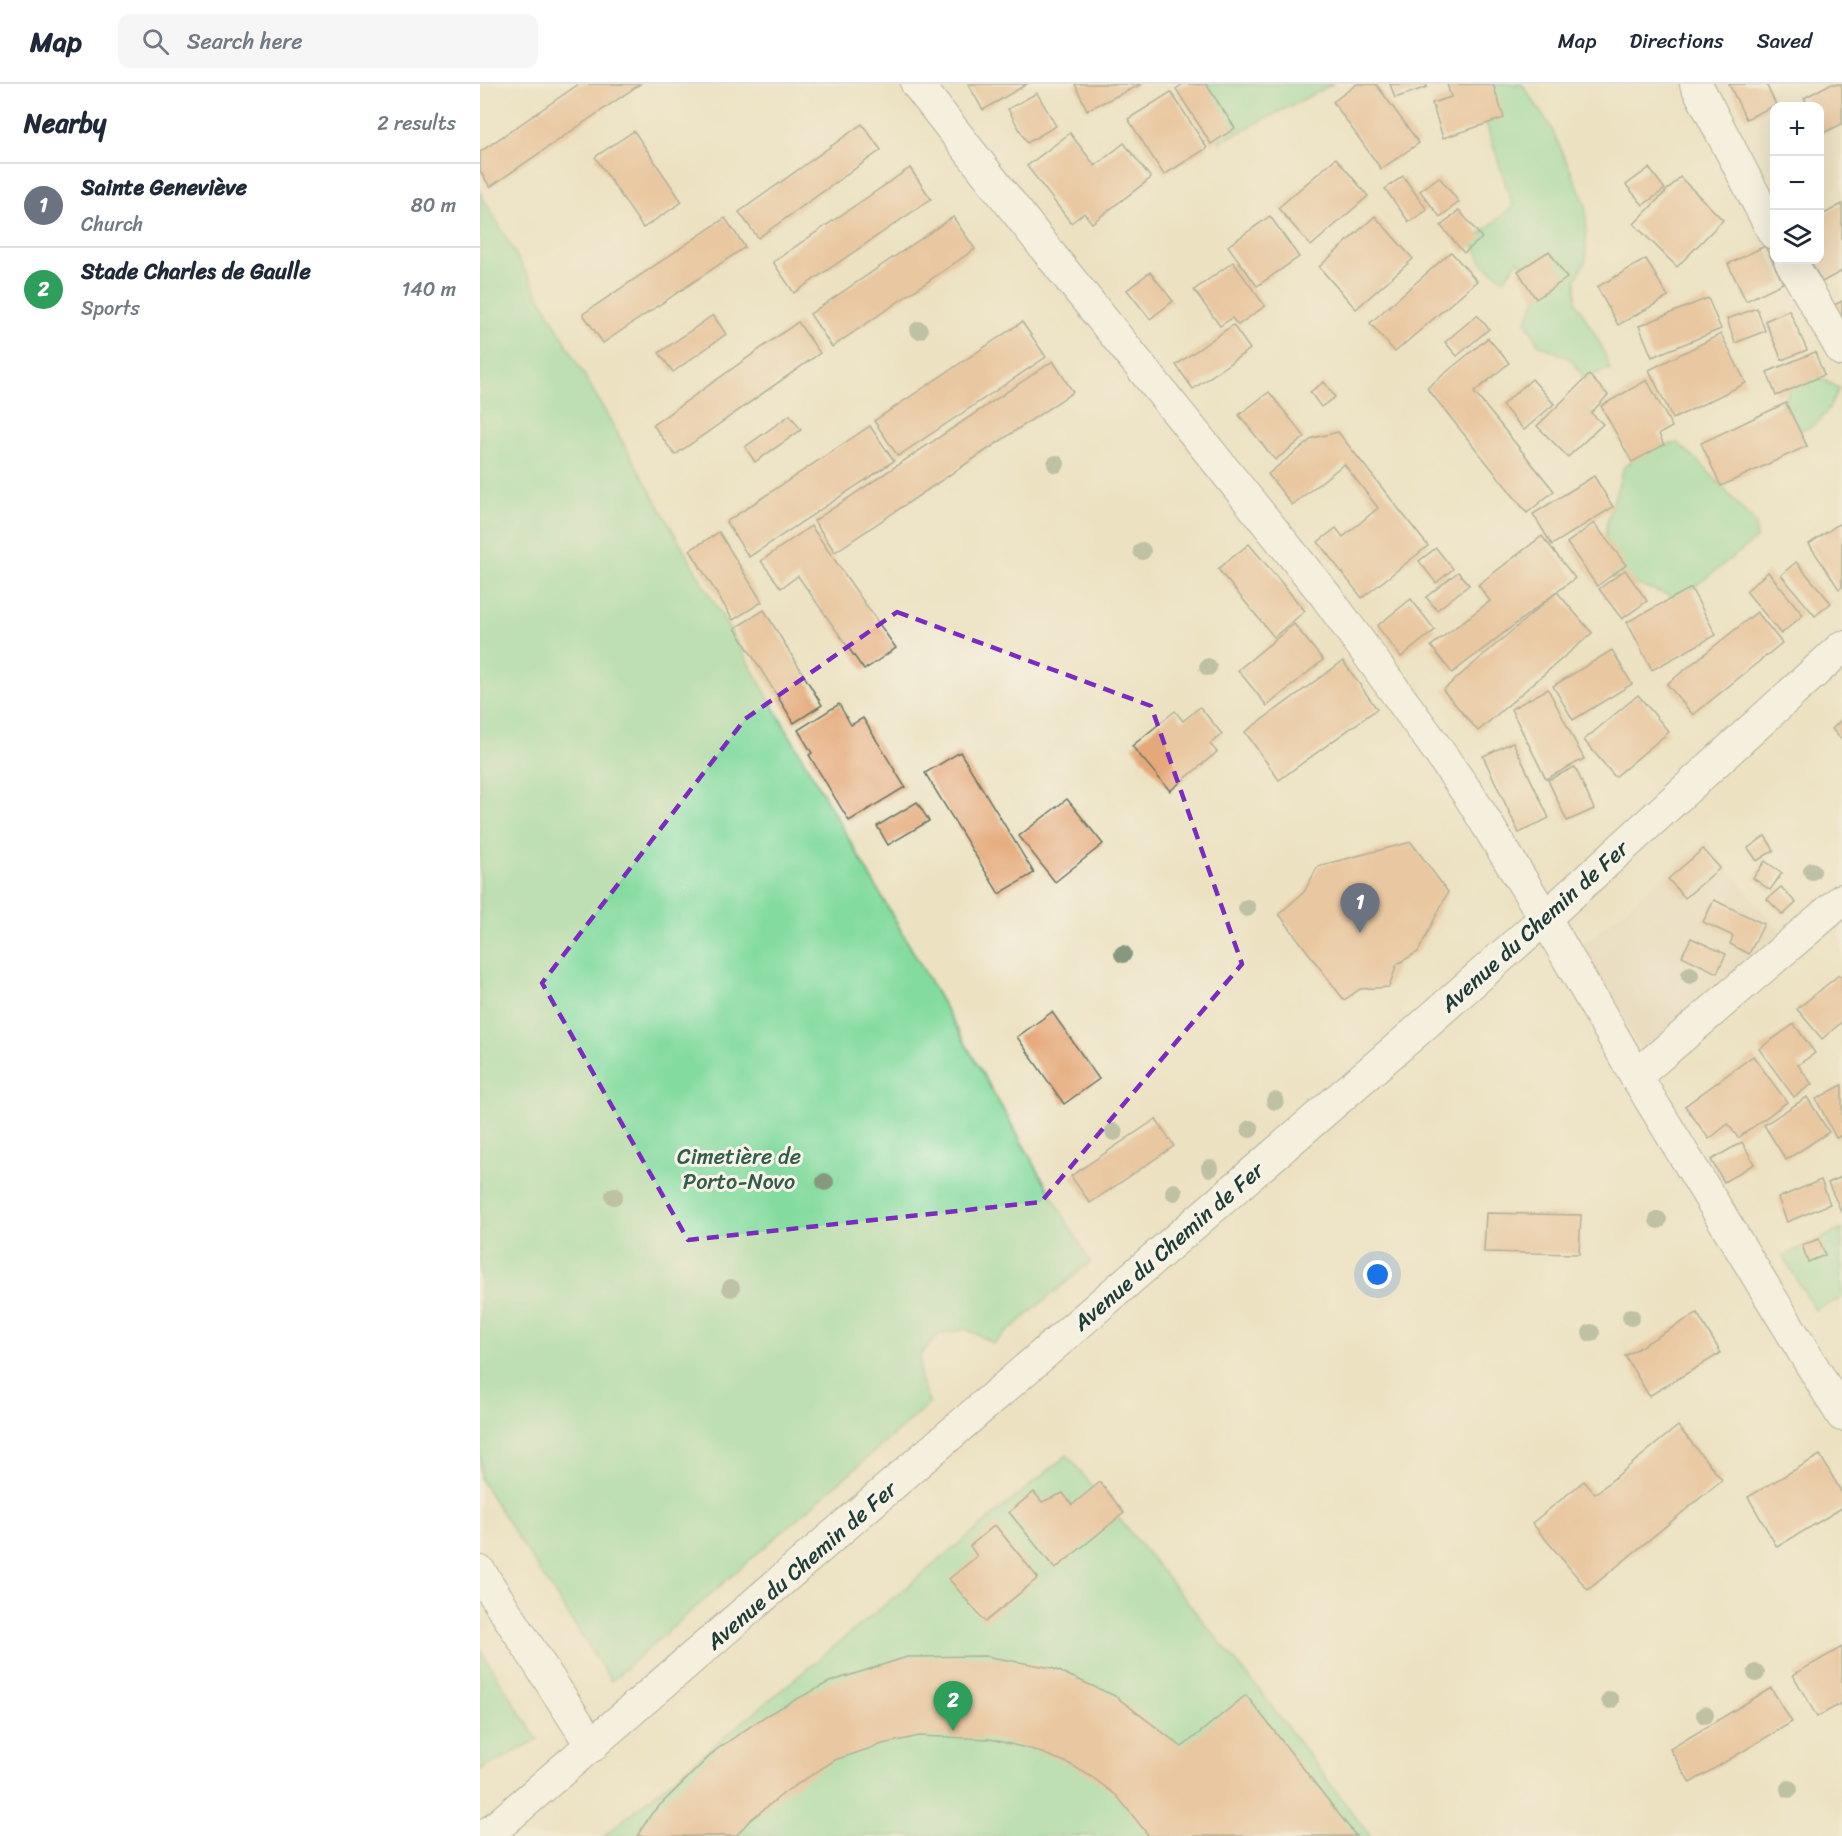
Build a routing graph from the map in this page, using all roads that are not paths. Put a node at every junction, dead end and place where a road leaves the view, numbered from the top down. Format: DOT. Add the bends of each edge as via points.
graph roads {
  1 [pos="917,84"];
  2 [pos="1696,84"];
  3 [pos="1770,225"];
  4 [pos="1792,264"];
  5 [pos="1842,350"];
  6 [pos="1842,646"];
  7 [pos="1842,900"];
  8 [pos="1545,918"];
  9 [pos="1636,1076"];
  10 [pos="1842,1415"];
  11 [pos="480,1572"];
  12 [pos="592,1746"];
  13 [pos="486,1836"];
  1 -- 8 [label="street" via="1326,596 1463,786"];
  2 -- 3 [label="street"];
  4 -- 5 [label="street"];
  6 -- 8 [label="street, Avenue du Chemin de Fer"];
  7 -- 9 [label="street"];
  8 -- 9 [label="street"];
  8 -- 12 [label="street, Avenue du Chemin de Fer"];
  9 -- 10 [label="street"];
  11 -- 12 [label="street"];
  12 -- 13 [label="street, Avenue du Chemin de Fer"];
}
